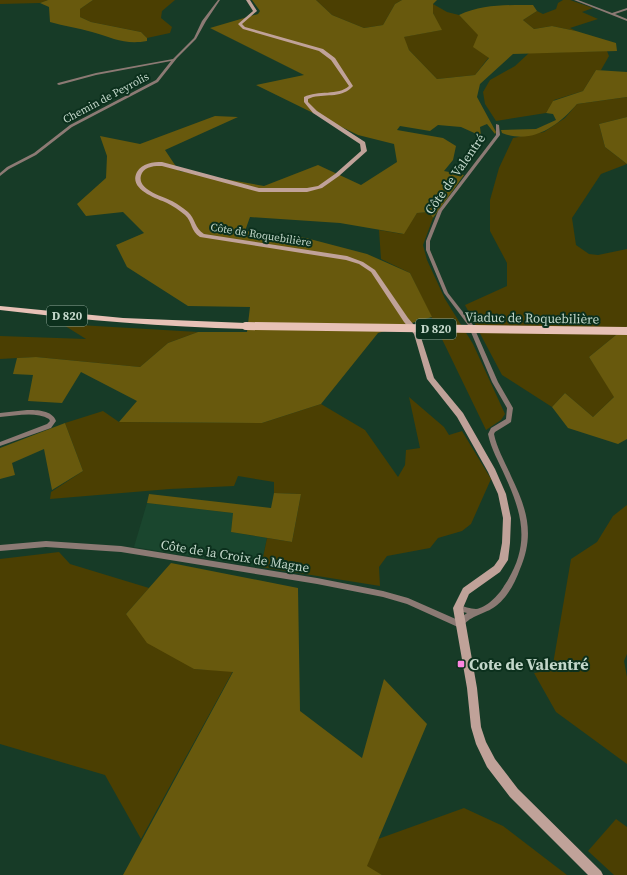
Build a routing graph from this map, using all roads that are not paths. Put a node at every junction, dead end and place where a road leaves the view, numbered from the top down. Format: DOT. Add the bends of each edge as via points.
graph roads {
  1 [pos="219,0"];
  2 [pos="248,0"];
  3 [pos="575,0"];
  4 [pos="627,9"];
  5 [pos="612,14"];
  6 [pos="627,20"];
  7 [pos="173,60"];
  8 [pos="159,64"];
  9 [pos="168,68"];
  10 [pos="59,84"];
  11 [pos="497,124"];
  12 [pos="0,175"];
  13 [pos="0,308"];
  14 [pos="246,324"];
  15 [pos="627,327"];
  16 [pos="627,331"];
  17 [pos="0,415"];
  18 [pos="0,444"];
  19 [pos="0,548"];
  20 [pos="458,608"];
  21 [pos="476,612"];
  22 [pos="460,624"];
  23 [pos="597,875"];
  1 -- 7 [label="street, Chemin de Peyrolis" via="195,38"];
  2 -- 20 [label="street, Côte de Roquebilière" via="255,11 240,24 244,28 312,47 334,59 351,86 341,92 310,95 306,102 315,112 363,143 364,151 320,187 307,190 259,190 162,164 144,168 139,174 139,181 148,193 176,206 189,216 197,233 202,236 356,260 373,272 387,290 417,333 431,379 460,415 502,494 507,518 503,560 497,569 466,591"];
  3 -- 5 [label="street"];
  4 -- 5 [label="street"];
  5 -- 6 [label="street"];
  7 -- 8 [label="street"];
  7 -- 9 [label="street, Chemin de Peyrolis"];
  8 -- 9 [label="street"];
  8 -- 10 [label="street" via="96,74"];
  9 -- 12 [label="street, Chemin de Peyrolis" via="153,84 71,126 35,154"];
  11 -- 21 [label="street, Côte de Valentré" via="498,135 440,212 428,246 446,293 470,325 495,382 510,408 509,420 491,434 517,495 526,541 505,592 486,610"];
  13 -- 14 [label="main road, D 820" via="188,325"];
  14 -- 15 [label="main road, Viaduc de Roquebilière / D 820"];
  14 -- 16 [label="main road, Viaduc de Roquebilière / D 820, bridge"];
  17 -- 18 [label="street" via="37,413 48,415 52,421 49,426"];
  19 -- 22 [label="street, Côte de la Croix de Magne" via="46,544 121,549 317,581 408,601"];
  20 -- 21 [label="street"];
  20 -- 22 [label="street"];
  21 -- 22 [label="street, Côte de Valentré"];
  22 -- 23 [label="street" via="476,727 491,763 514,793"];
}
